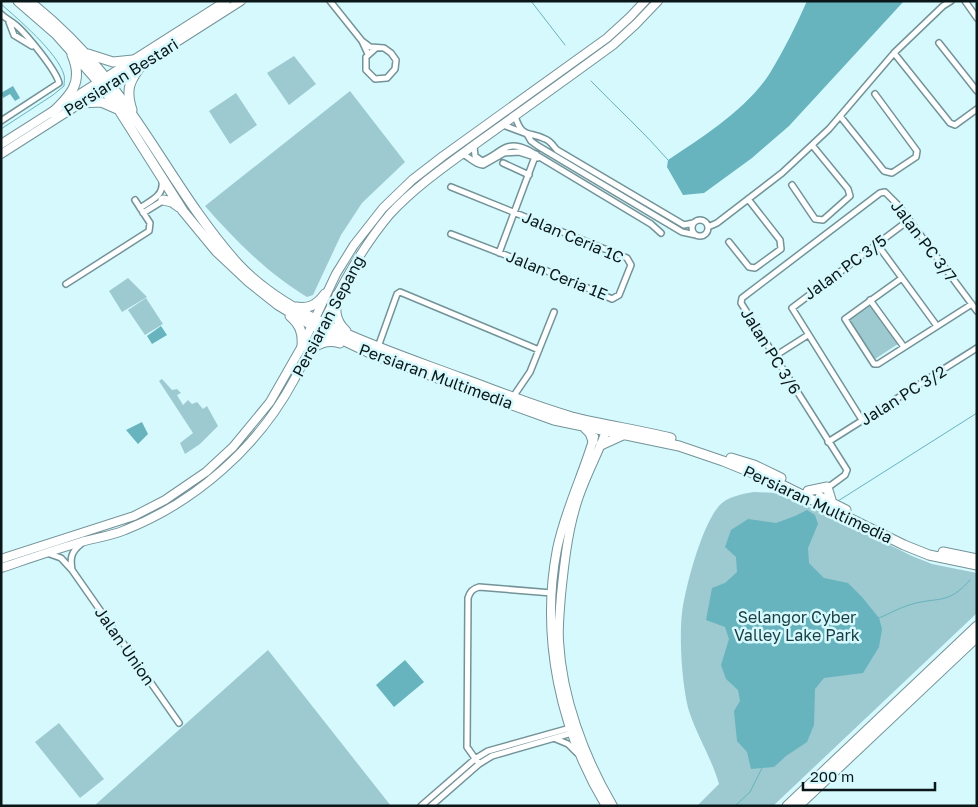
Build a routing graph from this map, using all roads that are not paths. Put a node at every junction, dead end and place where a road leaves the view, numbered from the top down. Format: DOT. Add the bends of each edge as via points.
graph roads {
  1 [pos="18,1"];
  2 [pos="29,1"];
  3 [pos="226,1"];
  4 [pos="241,1"];
  5 [pos="330,1"];
  6 [pos="645,1"];
  7 [pos="658,1"];
  8 [pos="951,1"];
  9 [pos="965,1"];
  10 [pos="1,14"];
  11 [pos="977,18"];
  12 [pos="190,25"];
  13 [pos="198,29"];
  14 [pos="61,40"];
  15 [pos="362,41"];
  16 [pos="939,43"];
  17 [pos="375,49"];
  18 [pos="83,51"];
  19 [pos="894,53"];
  20 [pos="368,54"];
  21 [pos="133,60"];
  22 [pos="143,63"];
  23 [pos="104,83"];
  24 [pos="560,84"];
  25 [pos="977,91"];
  26 [pos="875,94"];
  27 [pos="80,103"];
  28 [pos="977,109"];
  29 [pos="119,110"];
  30 [pos="52,112"];
  31 [pos="515,116"];
  32 [pos="840,116"];
  33 [pos="498,117"];
  34 [pos="1,120"];
  35 [pos="136,121"];
  36 [pos="503,125"];
  37 [pos="527,134"];
  38 [pos="1,144"];
  39 [pos="812,145"];
  40 [pos="474,146"];
  41 [pos="1,154"];
  42 [pos="462,154"];
  43 [pos="536,156"];
  44 [pos="503,163"];
  45 [pos="165,164"];
  46 [pos="157,171"];
  47 [pos="529,175"];
  48 [pos="792,185"];
  49 [pos="451,187"];
  50 [pos="172,194"];
  51 [pos="890,195"];
  52 [pos="748,199"];
  53 [pos="163,200"];
  54 [pos="153,203"];
  55 [pos="141,210"];
  56 [pos="183,211"];
  57 [pos="515,213"];
  58 [pos="909,220"];
  59 [pos="148,221"];
  60 [pos="693,223"];
  61 [pos="708,227"];
  62 [pos="661,233"];
  63 [pos="451,234"];
  64 [pos="696,235"];
  65 [pos="730,242"];
  66 [pos="877,244"];
  67 [pos="499,253"];
  68 [pos="902,278"];
  69 [pos="66,284"];
  70 [pos="325,294"];
  71 [pos="337,295"];
  72 [pos="616,298"];
  73 [pos="870,300"];
  74 [pos="972,304"];
  75 [pos="278,305"];
  76 [pos="296,307"];
  77 [pos="977,311"];
  78 [pos="554,312"];
  79 [pos="317,323"];
  80 [pos="937,326"];
  81 [pos="808,335"];
  82 [pos="352,336"];
  83 [pos="378,347"];
  84 [pos="904,347"];
  85 [pos="306,348"];
  86 [pos="977,348"];
  87 [pos="361,350"];
  88 [pos="539,350"];
  89 [pos="775,356"];
  90 [pos="513,397"];
  91 [pos="862,420"];
  92 [pos="583,426"];
  93 [pos="601,430"];
  94 [pos="624,435"];
  95 [pos="828,442"];
  96 [pos="597,443"];
  97 [pos="827,487"];
  98 [pos="808,491"];
  99 [pos="820,500"];
  100 [pos="832,503"];
  101 [pos="83,542"];
  102 [pos="48,553"];
  103 [pos="1,559"];
  104 [pos="977,559"];
  105 [pos="977,565"];
  106 [pos="1,568"];
  107 [pos="72,570"];
  108 [pos="552,593"];
  109 [pos="977,626"];
  110 [pos="977,637"];
  111 [pos="178,723"];
  112 [pos="571,731"];
  113 [pos="555,738"];
  114 [pos="475,759"];
  115 [pos="584,762"];
  116 [pos="479,764"];
  117 [pos="421,806"];
  118 [pos="431,806"];
  119 [pos="606,806"];
  120 [pos="613,806"];
  121 [pos="787,806"];
  122 [pos="798,806"];
  1 -- 14 [label="main road, Persiaran Multimedia"];
  2 -- 18 [label="main road, Persiaran Multimedia"];
  3 -- 12 [label="street, Persiaran Bestari"];
  4 -- 13 [label="street, Persiaran Bestari"];
  5 -- 15 [label="street"];
  6 -- 33 [label="street, Persiaran Sepang" via="607,38"];
  7 -- 24 [label="street, Persiaran Sepang" via="613,45"];
  8 -- 19 [label="street"];
  9 -- 11 [label="street"];
  10 -- 34 [label="street" via="9,22 14,35 35,47 59,83"];
  12 -- 13 [label="street"];
  12 -- 21 [label="street, Persiaran Bestari"];
  13 -- 22 [label="street, Persiaran Bestari"];
  14 -- 23 [label="main road, Persiaran Multimedia"];
  14 -- 30 [label="main road" via="75,63 77,78 72,91"];
  15 -- 17 [label="street"];
  15 -- 20 [label="street"];
  16 -- 25 [label="street"];
  17 -- 20 [label="street"];
  17 -- 20 [label="street" via="388,50 394,56 396,69 391,76 379,80 371,76 365,65"];
  18 -- 21 [label="main road" via="113,62"];
  18 -- 23 [label="main road, Persiaran Multimedia"];
  19 -- 28 [label="street" via="950,124 956,125"];
  19 -- 32 [label="street"];
  21 -- 23 [label="street, Persiaran Bestari"];
  22 -- 23 [label="street, Persiaran Bestari"];
  22 -- 35 [label="main road" via="129,87 129,102"];
  23 -- 27 [label="street, Persiaran Bestari"];
  23 -- 29 [label="main road, Persiaran Multimedia"];
  23 -- 30 [label="street, Persiaran Bestari"];
  23 -- 35 [label="main road, Persiaran Multimedia"];
  24 -- 31 [label="street, Persiaran Sepang"];
  24 -- 33 [label="street" via="555,80"];
  26 -- 32 [label="street" via="917,150 916,157 892,173 884,172"];
  27 -- 29 [label="main road" via="102,102"];
  27 -- 41 [label="street, Persiaran Bestari"];
  29 -- 46 [label="main road, Persiaran Multimedia"];
  30 -- 38 [label="street, Persiaran Bestari"];
  31 -- 36 [label="street, Persiaran Sepang"];
  31 -- 37 [label="street"];
  32 -- 39 [label="street"];
  33 -- 70 [label="street, Persiaran Sepang" via="419,175 383,208 354,245"];
  35 -- 45 [label="main road, Persiaran Multimedia"];
  36 -- 37 [label="street"];
  36 -- 40 [label="street, Persiaran Sepang"];
  37 -- 60 [label="street" via="548,140 557,150 684,225"];
  37 -- 64 [label="street" via="538,146 682,232"];
  39 -- 48 [label="street" via="848,189 850,196 823,220 815,219"];
  39 -- 52 [label="street"];
  40 -- 42 [label="street, Persiaran Sepang"];
  40 -- 43 [label="street" via="475,156 482,161 508,146 520,146"];
  42 -- 43 [label="street" via="482,165 504,153"];
  42 -- 71 [label="street, Persiaran Sepang" via="418,187 390,215 363,251"];
  43 -- 47 [label="street"];
  43 -- 62 [label="street" via="652,224"];
  44 -- 47 [label="street"];
  45 -- 50 [label="main road" via="176,189"];
  45 -- 76 [label="main road, Persiaran Multimedia" via="200,216 240,265 266,288"];
  46 -- 50 [label="main road, Persiaran Multimedia"];
  46 -- 54 [label="street" via="163,188"];
  47 -- 57 [label="street"];
  49 -- 57 [label="street, Jalan Ceria 1C"];
  50 -- 53 [label="street"];
  50 -- 56 [label="main road, Persiaran Multimedia"];
  51 -- 58 [label="street, Jalan PC 3/7"];
  51 -- 89 [label="street, Jalan PC 3/6" via="880,193 742,298 741,303"];
  52 -- 61 [label="street" via="717,224"];
  52 -- 65 [label="street" via="780,240 781,249 752,268"];
  53 -- 54 [label="street"];
  53 -- 56 [label="main road" via="172,202"];
  54 -- 55 [label="street"];
  54 -- 55 [label="street" via="135,200"];
  54 -- 59 [label="street"];
  55 -- 59 [label="street"];
  56 -- 75 [label="main road, Persiaran Multimedia" via="230,265"];
  57 -- 67 [label="street"];
  57 -- 72 [label="street, Jalan Ceria 1C" via="627,258 631,265"];
  58 -- 66 [label="street, Jalan PC 3/5"];
  58 -- 74 [label="street, Jalan PC 3/7"];
  59 -- 69 [label="street" via="150,227 147,232"];
  60 -- 61 [label="street" via="702,220"];
  60 -- 64 [label="street" via="692,230"];
  61 -- 64 [label="street" via="704,235"];
  63 -- 67 [label="street, Jalan Ceria 1E"];
  66 -- 68 [label="street"];
  66 -- 81 [label="street, Jalan PC 3/5" via="792,308"];
  67 -- 72 [label="street, Jalan Ceria 1E"];
  68 -- 73 [label="street"];
  68 -- 80 [label="street"];
  70 -- 76 [label="main road" via="313,306"];
  70 -- 79 [label="street, Persiaran Sepang"];
  71 -- 79 [label="street, Persiaran Sepang"];
  71 -- 82 [label="main road" via="336,319"];
  73 -- 84 [label="street"];
  73 -- 84 [label="street" via="845,319 874,364"];
  74 -- 77 [label="street, Jalan PC 3/7"];
  74 -- 80 [label="street"];
  75 -- 79 [label="main road, Persiaran Multimedia"];
  75 -- 85 [label="main road" via="298,323"];
  76 -- 79 [label="main road, Persiaran Multimedia"];
  78 -- 88 [label="street"];
  79 -- 82 [label="main road, Persiaran Multimedia"];
  79 -- 85 [label="street, Persiaran Sepang"];
  79 -- 87 [label="main road, Persiaran Multimedia"];
  80 -- 84 [label="street"];
  81 -- 89 [label="street"];
  81 -- 91 [label="street, Jalan PC 3/5"];
  82 -- 83 [label="main road, Persiaran Multimedia"];
  83 -- 88 [label="street" via="400,292"];
  83 -- 90 [label="main road, Persiaran Multimedia"];
  85 -- 87 [label="main road" via="332,340"];
  85 -- 101 [label="street, Persiaran Sepang" via="294,380 270,418 219,472 188,496 149,519 123,531"];
  85 -- 103 [label="street, Persiaran Sepang" via="251,427 195,481 134,516"];
  86 -- 91 [label="street, Jalan PC 3/2"];
  87 -- 92 [label="main road, Persiaran Multimedia" via="554,420"];
  88 -- 90 [label="street" via="530,372"];
  89 -- 95 [label="street, Jalan PC 3/6"];
  90 -- 98 [label="main road, Persiaran Multimedia" via="575,418 692,444 754,465"];
  91 -- 95 [label="street, Jalan PC 3/2"];
  92 -- 93 [label="main road, Persiaran Multimedia"];
  92 -- 96 [label="main road"];
  93 -- 94 [label="main road, Persiaran Multimedia"];
  93 -- 96 [label="street"];
  94 -- 96 [label="main road"];
  94 -- 99 [label="main road, Persiaran Multimedia" via="679,446"];
  95 -- 97 [label="street, Jalan PC 3/6" via="847,470 845,475"];
  96 -- 108 [label="street" via="567,510 557,548"];
  96 -- 120 [label="street" via="575,508 566,554 558,641 573,719"];
  97 -- 98 [label="main road"];
  97 -- 99 [label="street, Jalan PC 3/6"];
  97 -- 100 [label="main road"];
  98 -- 99 [label="main road, Persiaran Multimedia"];
  99 -- 100 [label="main road, Persiaran Multimedia"];
  99 -- 105 [label="main road, Persiaran Multimedia" via="904,545 929,555"];
  100 -- 104 [label="main road, Persiaran Multimedia" via="919,545"];
  101 -- 102 [label="street, Persiaran Sepang"];
  101 -- 107 [label="street" via="71,554"];
  102 -- 106 [label="street, Persiaran Sepang"];
  102 -- 107 [label="street, Jalan Union" via="61,558"];
  107 -- 111 [label="street, Jalan Union"];
  108 -- 112 [label="street" via="554,667"];
  108 -- 114 [label="street" via="479,587 472,590 468,598 467,747"];
  109 -- 121 [label="main road"];
  110 -- 122 [label="main road"];
  112 -- 113 [label="street"];
  112 -- 114 [label="street" via="495,748"];
  112 -- 115 [label="street"];
  113 -- 115 [label="street" via="573,747"];
  113 -- 116 [label="street" via="492,756"];
  114 -- 116 [label="street"];
  114 -- 117 [label="street"];
  115 -- 119 [label="street"];
  116 -- 118 [label="street"];
}
